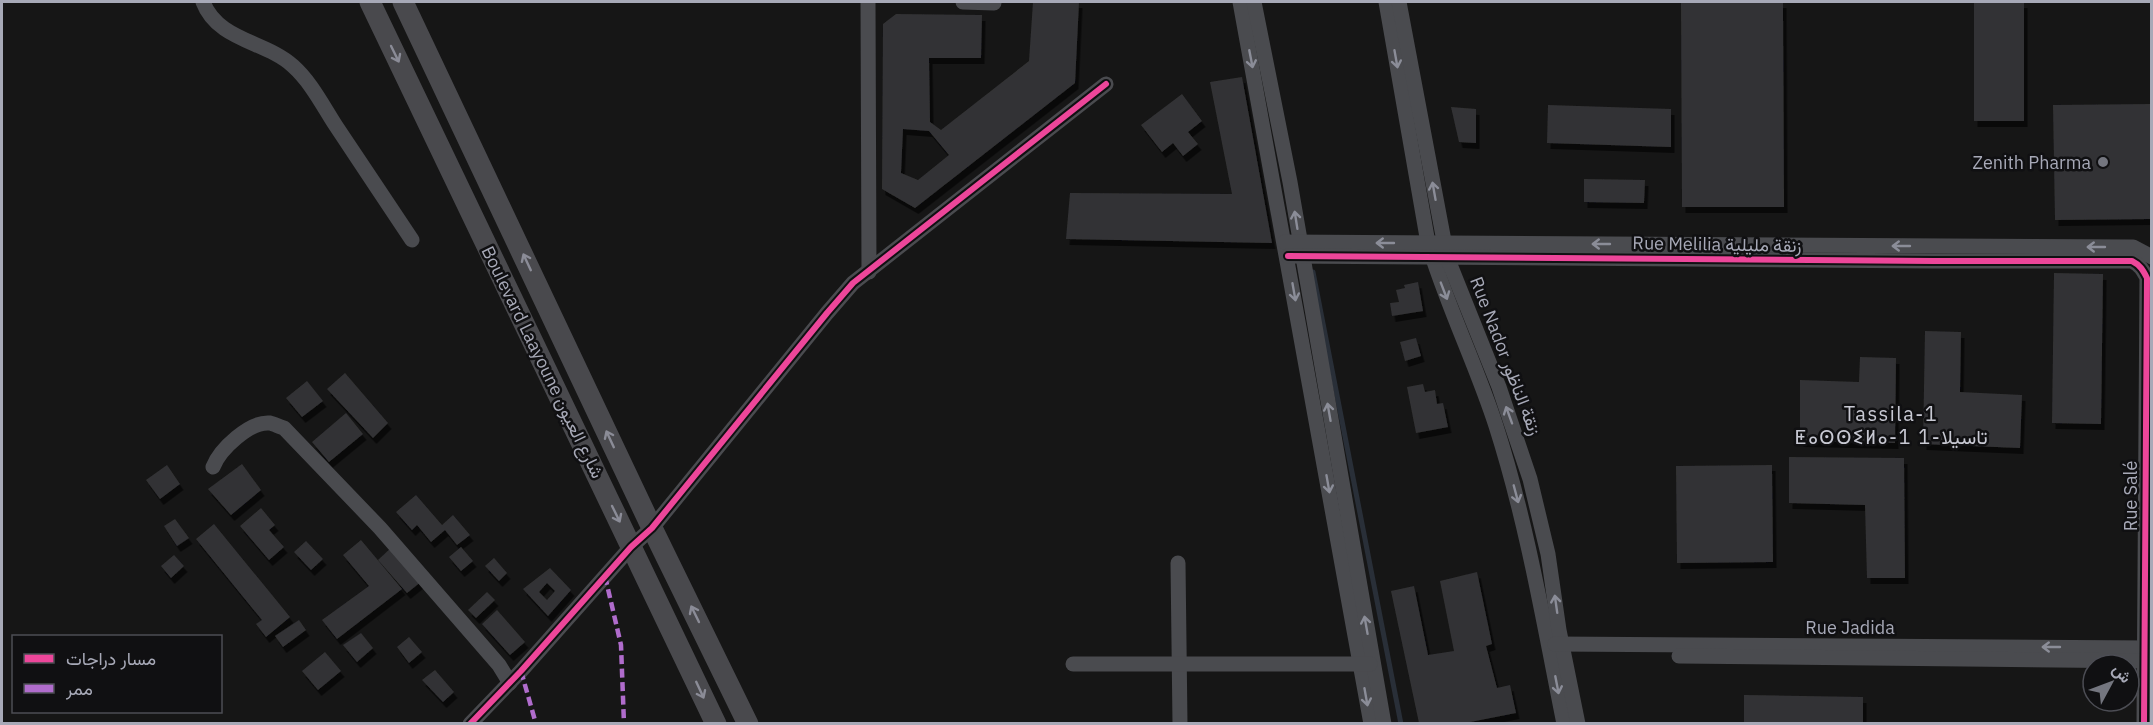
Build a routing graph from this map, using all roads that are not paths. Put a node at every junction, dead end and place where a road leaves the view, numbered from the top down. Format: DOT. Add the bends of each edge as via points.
graph roads {
  1 [pos="203,2"];
  2 [pos="370,2"];
  3 [pos="403,2"];
  4 [pos="868,2"];
  5 [pos="963,2"];
  6 [pos="1240,2"];
  7 [pos="1254,2"];
  8 [pos="1386,2"];
  9 [pos="1399,2"];
  10 [pos="994,3"];
  11 [pos="1106,84"];
  12 [pos="412,240"];
  13 [pos="1294,249"];
  14 [pos="1437,250"];
  15 [pos="2149,263"];
  16 [pos="869,272"];
  17 [pos="213,467"];
  18 [pos="652,528"];
  19 [pos="631,547"];
  20 [pos="1178,563"];
  21 [pos="1556,649"];
  22 [pos="2148,654"];
  23 [pos="1073,664"];
  24 [pos="1178,664"];
  25 [pos="1367,664"];
  26 [pos="510,683"];
  27 [pos="470,723"];
  28 [pos="716,723"];
  29 [pos="748,723"];
  30 [pos="1180,723"];
  31 [pos="1371,723"];
  32 [pos="1384,723"];
  33 [pos="1564,723"];
  34 [pos="1578,723"];
  35 [pos="2144,723"];
  1 -- 12 [label="street" via="227,31 276,54 302,75"];
  2 -- 19 [label="street, Boulevard Laayoune شارع العيون, one-way"];
  18 -- 3 [label="street, Boulevard Laayoune شارع العيون, one-way"];
  4 -- 16 [label="street"];
  5 -- 10 [label="street"];
  6 -- 13 [label="street, one-way"];
  13 -- 7 [label="street, one-way"];
  8 -- 14 [label="street, Rue Nador زنقة الناظور, one-way"];
  14 -- 9 [label="street, Rue Nador زنقة الناظور, one-way"];
  11 -- 16 [label="street"];
  13 -- 14 [label="street, Rue Melilia زنقة مليلية"];
  13 -- 25 [label="street"];
  14 -- 15 [label="street, Rue Melilia زنقة مليلية" via="2133,247"];
  14 -- 21 [label="street, Rue Nador زنقة الناظور" via="1499,387 1530,479 1548,554"];
  15 -- 22 [label="street, Rue Salé"];
  16 -- 18 [label="street" via="827,313"];
  17 -- 26 [label="street" via="227,446 251,427 269,423 284,428 380,528 499,665"];
  18 -- 19 [label="street"];
  29 -- 18 [label="street, Boulevard Laayoune شارع العيون, one-way"];
  19 -- 26 [label="street"];
  19 -- 28 [label="street, Boulevard Laayoune شارع العيون, one-way"];
  20 -- 24 [label="street"];
  21 -- 22 [label="street, Rue Jadida"];
  21 -- 33 [label="street, Rue Nador زنقة الناظور, one-way"];
  21 -- 34 [label="street, Rue Nador زنقة الناظور"];
  22 -- 35 [label="street, Rue Salé"];
  23 -- 24 [label="street"];
  24 -- 25 [label="street"];
  24 -- 30 [label="street"];
  25 -- 31 [label="street, one-way"];
  25 -- 32 [label="street"];
  26 -- 27 [label="street"];
}
